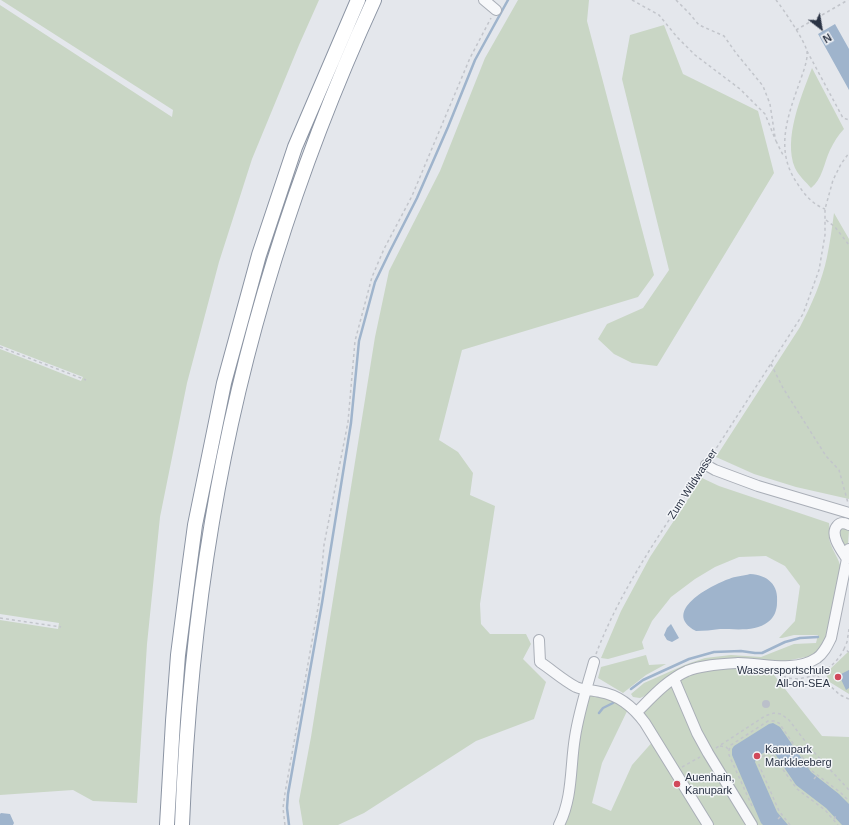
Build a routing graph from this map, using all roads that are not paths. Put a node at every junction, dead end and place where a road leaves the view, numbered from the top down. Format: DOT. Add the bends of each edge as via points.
graph roads {
  1 [pos="358,0"];
  2 [pos="374,0"];
  3 [pos="484,0"];
  4 [pos="496,10"];
  5 [pos="706,465"];
  6 [pos="849,513"];
  7 [pos="849,525"];
  8 [pos="848,554"];
  9 [pos="538,640"];
  10 [pos="594,662"];
  11 [pos="674,679"];
  12 [pos="586,689"];
  13 [pos="637,712"];
  14 [pos="167,825"];
  15 [pos="182,825"];
  16 [pos="559,825"];
  17 [pos="708,825"];
  18 [pos="752,825"];
  1 -- 14 [label="highway" via="295,147 256,268 224,383 195,525 188,577 178,655"];
  2 -- 15 [label="highway" via="323,120 285,227 240,384 219,483 202,587 188,720"];
  3 -- 4 [label="street"];
  5 -- 6 [label="street" via="758,486"];
  7 -- 8 [label="street" via="840,524 834,531 834,536"];
  8 -- 11 [label="street" via="831,638 825,650 817,657 808,662 786,666 739,663 712,665 688,671"];
  9 -- 12 [label="street" via="540,662 577,687"];
  10 -- 12 [label="street"];
  11 -- 13 [label="street"];
  11 -- 18 [label="street" via="706,753"];
  12 -- 13 [label="street" via="612,695"];
  12 -- 16 [label="street" via="575,739 568,802"];
  13 -- 17 [label="street"];
}
